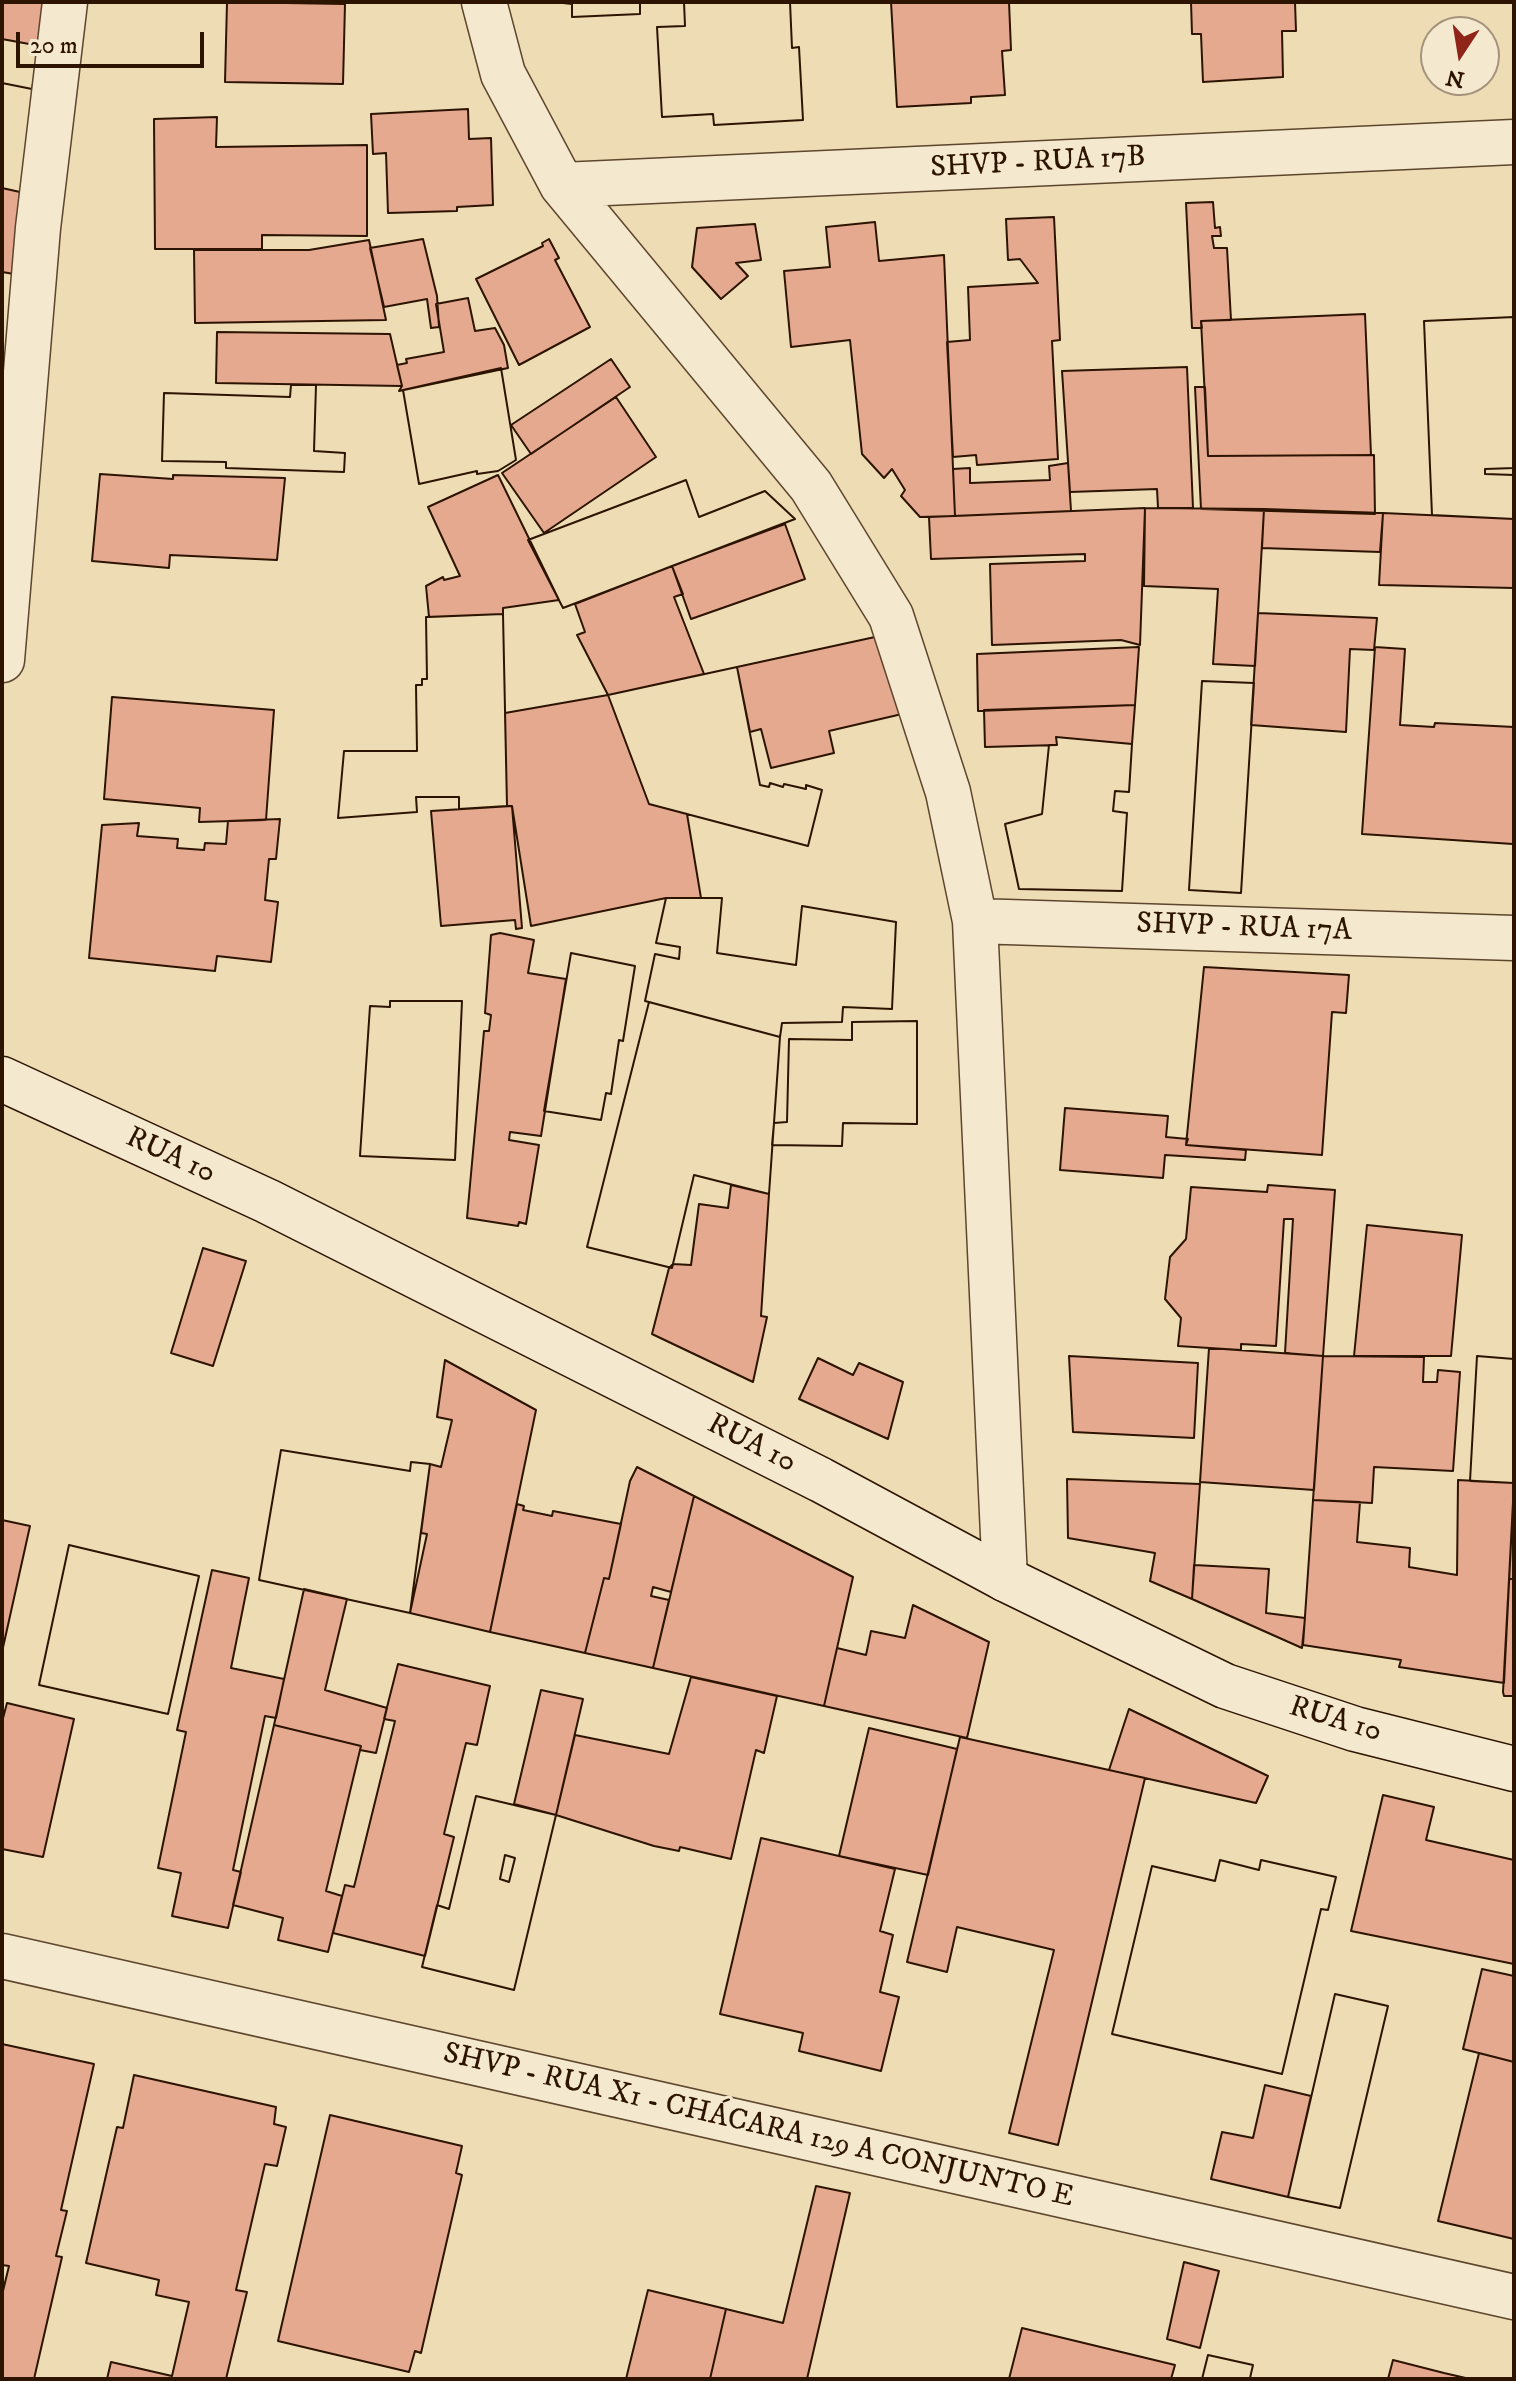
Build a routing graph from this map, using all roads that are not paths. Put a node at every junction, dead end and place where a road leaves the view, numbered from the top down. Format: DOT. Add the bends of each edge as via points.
graph roads {
  1 [pos="65,2"];
  2 [pos="484,2"];
  3 [pos="1514,142"];
  4 [pos="562,185"];
  5 [pos="2,660"];
  6 [pos="975,921"];
  7 [pos="1514,938"];
  8 [pos="2,1079"];
  9 [pos="1005,1579"];
  10 [pos="1514,1769"];
  11 [pos="2,1956"];
  12 [pos="1514,2297"];
  1 -- 5 [label="street" via="38,228"];
  2 -- 4 [label="street" via="503,74"];
  3 -- 4 [label="street, SHVP - RUA 17B"];
  4 -- 6 [label="street" via="811,486 891,616 948,792"];
  6 -- 7 [label="street, SHVP - RUA 17A"];
  6 -- 9 [label="street"];
  8 -- 9 [label="street, RUA 10" via="267,1201 821,1480"];
  9 -- 10 [label="street, RUA 10" via="1225,1686 1355,1729"];
  11 -- 12 [label="street, SHVP - RUA X1 - CHÁCARA 129 A CONJUNTO E"];
}
